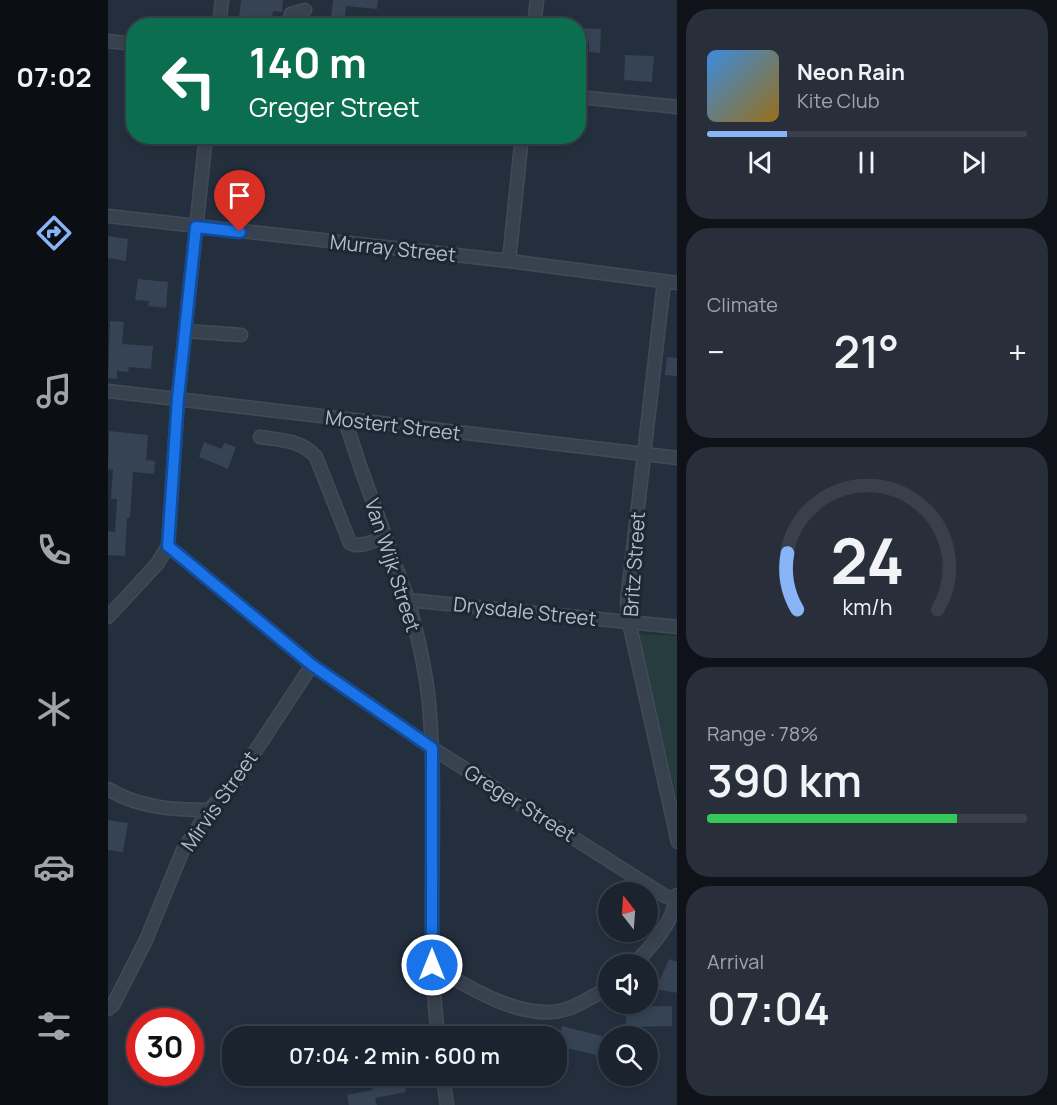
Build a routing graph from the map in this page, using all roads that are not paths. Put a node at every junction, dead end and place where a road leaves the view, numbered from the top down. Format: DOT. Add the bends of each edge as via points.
graph roads {
  1 [pos="222,0"];
  2 [pos="537,0"];
  3 [pos="305,10"];
  4 [pos="220,18"];
  5 [pos="290,18"];
  6 [pos="535,18"];
  7 [pos="108,41"];
  8 [pos="126,43"];
  9 [pos="586,98"];
  10 [pos="677,107"];
  11 [pos="205,144"];
  12 [pos="521,144"];
  13 [pos="108,216"];
  14 [pos="196,227"];
  15 [pos="509,261"];
  16 [pos="664,282"];
  17 [pos="677,283"];
  18 [pos="186,331"];
  19 [pos="241,335"];
  20 [pos="108,392"];
  21 [pos="178,398"];
  22 [pos="345,420"];
  23 [pos="260,436"];
  24 [pos="643,454"];
  25 [pos="677,458"];
  26 [pos="385,537"];
  27 [pos="168,546"];
  28 [pos="408,600"];
  29 [pos="108,617"];
  30 [pos="629,622"];
  31 [pos="677,627"];
  32 [pos="312,665"];
  33 [pos="432,748"];
  34 [pos="108,789"];
  35 [pos="210,810"];
  36 [pos="676,827"];
  37 [pos="677,897"];
  38 [pos="644,954"];
  39 [pos="432,965"];
  40 [pos="598,993"];
  41 [pos="108,1009"];
  42 [pos="437,1026"];
  43 [pos="444,1086"];
  44 [pos="447,1105"];
  1 -- 4 [label="street"];
  2 -- 6 [label="street"];
  3 -- 5 [label="street" via="291,14"];
  7 -- 8 [label="street"];
  9 -- 10 [label="street"];
  11 -- 14 [label="street"];
  12 -- 15 [label="street"];
  13 -- 14 [label="street, Murray Street"];
  14 -- 15 [label="street, Murray Street"];
  14 -- 18 [label="street"];
  15 -- 16 [label="street, Murray Street"];
  16 -- 17 [label="street, Murray Street"];
  16 -- 24 [label="street, Britz Street"];
  18 -- 19 [label="street"];
  18 -- 21 [label="street"];
  20 -- 21 [label="street, Mostert Street"];
  21 -- 22 [label="street, Mostert Street"];
  21 -- 27 [label="street"];
  22 -- 24 [label="street, Mostert Street"];
  22 -- 26 [label="street, Van Wijk Street"];
  23 -- 26 [label="street" via="295,442 316,457 350,543 355,546"];
  24 -- 25 [label="street, Mostert Street"];
  24 -- 30 [label="street, Britz Street" via="627,602"];
  26 -- 28 [label="street, Van Wijk Street"];
  27 -- 29 [label="street" via="157,564"];
  27 -- 32 [label="street, Greger Street"];
  28 -- 30 [label="street, Drysdale Street"];
  28 -- 33 [label="street, Van Wijk Street" via="429,700"];
  30 -- 31 [label="street, Drysdale Street"];
  30 -- 36 [label="street, Britz Street"];
  32 -- 33 [label="street, Greger Street"];
  32 -- 35 [label="street, Mirvis Street" via="233,785"];
  33 -- 37 [label="street, Greger Street" via="665,896"];
  33 -- 39 [label="street, Van Wijk Street"];
  34 -- 35 [label="street" via="120,797 156,808"];
  35 -- 41 [label="street, Mirvis Street" via="183,850 146,940"];
  37 -- 38 [label="street" via="671,917"];
  39 -- 40 [label="street" via="488,996 546,1013 566,1009"];
  39 -- 42 [label="street, Van Wijk Street"];
  43 -- 44 [label="street"];
}
